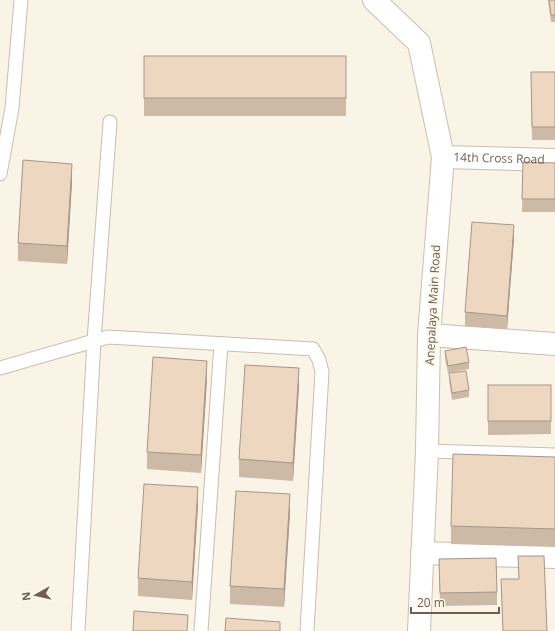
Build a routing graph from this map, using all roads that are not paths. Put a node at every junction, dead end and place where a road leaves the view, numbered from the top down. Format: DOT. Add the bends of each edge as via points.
graph roads {
  1 [pos="21,0"];
  2 [pos="374,0"];
  3 [pos="110,122"];
  4 [pos="443,157"];
  5 [pos="555,160"];
  6 [pos="0,174"];
  7 [pos="429,335"];
  8 [pos="94,341"];
  9 [pos="220,344"];
  10 [pos="555,344"];
  11 [pos="0,368"];
  12 [pos="427,451"];
  13 [pos="555,456"];
  14 [pos="422,553"];
  15 [pos="555,557"];
  16 [pos="78,631"];
  17 [pos="201,631"];
  18 [pos="307,631"];
  19 [pos="419,631"];
  1 -- 6 [label="lane" via="12,108"];
  2 -- 4 [label="street, Anepalaya Main Road" via="419,43"];
  3 -- 8 [label="lane"];
  4 -- 5 [label="street, 14th Cross Road"];
  4 -- 7 [label="street, Anepalaya Main Road"];
  7 -- 10 [label="street"];
  7 -- 12 [label="street, Anepalaya Main Road"];
  8 -- 9 [label="lane" via="108,337"];
  8 -- 11 [label="lane"];
  8 -- 16 [label="lane"];
  9 -- 17 [label="lane"];
  9 -- 18 [label="lane" via="313,349 319,360 322,372"];
  12 -- 13 [label="lane"];
  12 -- 14 [label="street, Anepalaya Main Road"];
  14 -- 15 [label="street"];
  14 -- 19 [label="street, Anepalaya Main Road"];
}
